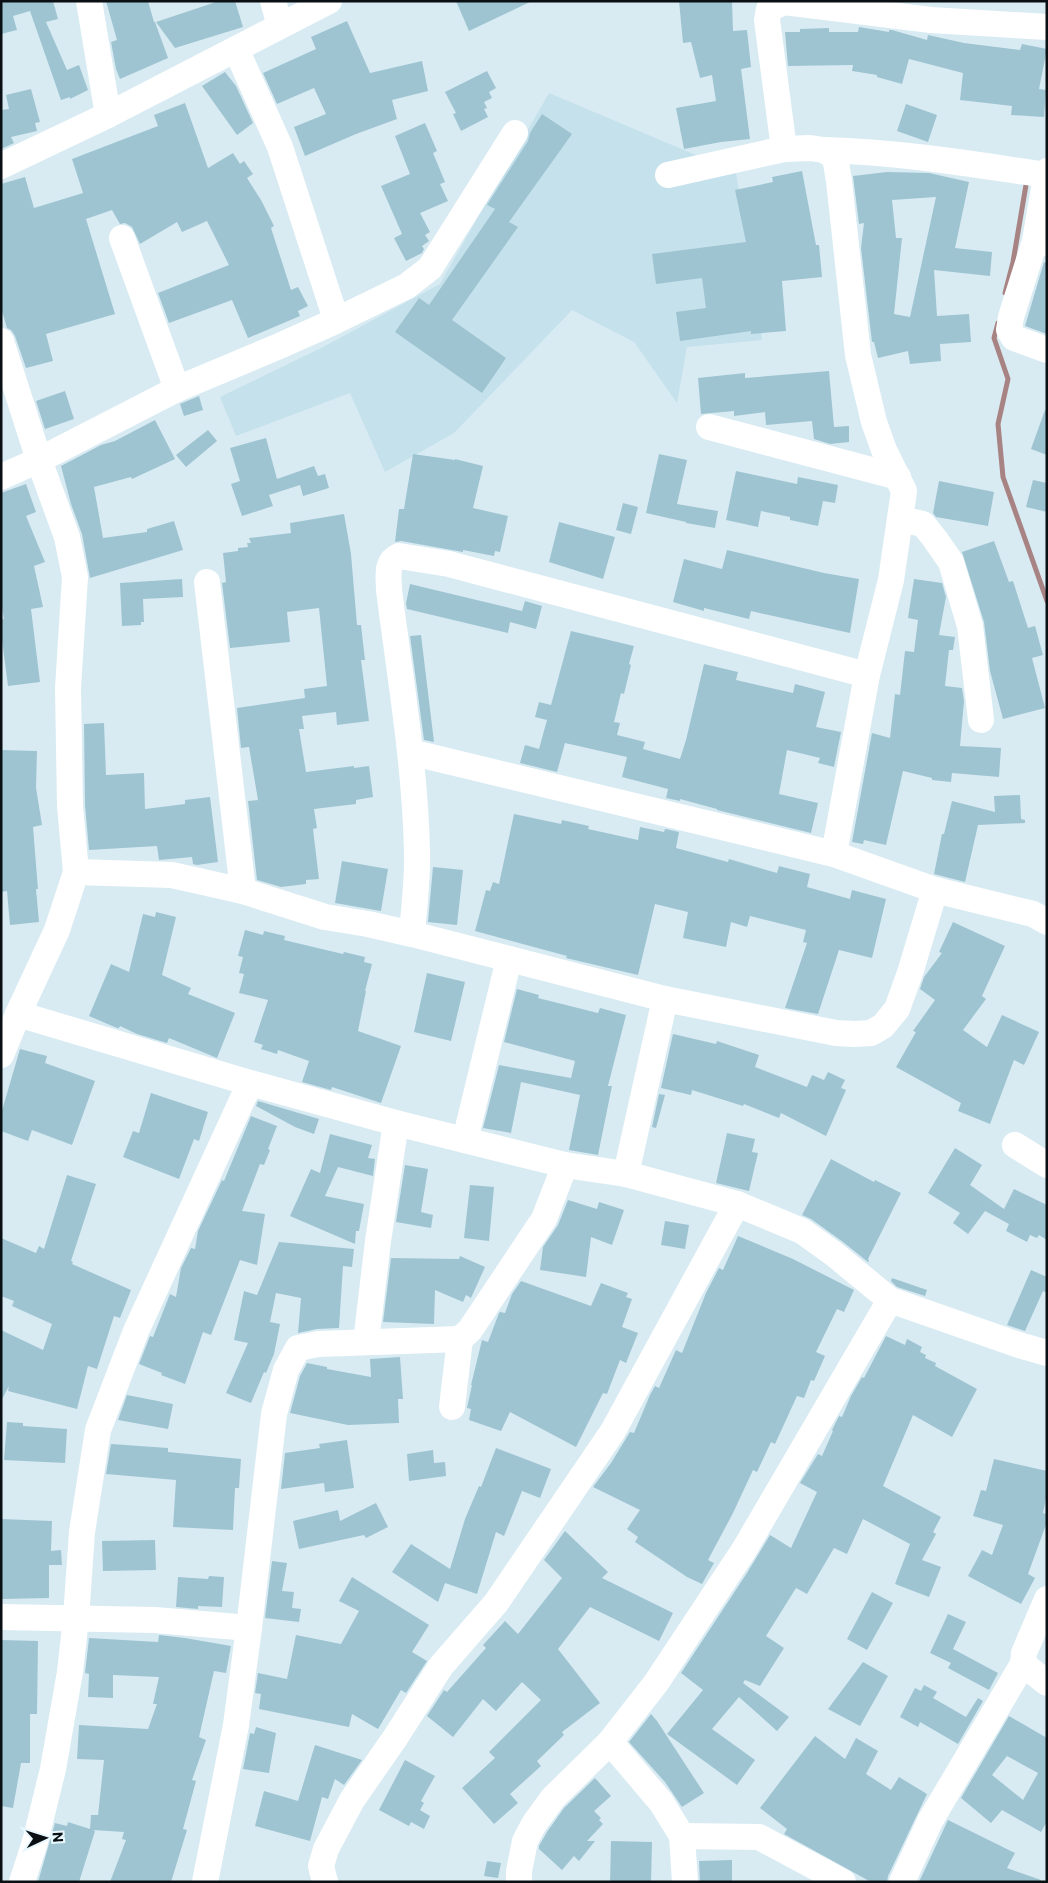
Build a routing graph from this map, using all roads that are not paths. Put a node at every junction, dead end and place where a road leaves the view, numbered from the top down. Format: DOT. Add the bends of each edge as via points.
graph roads {
  1 [pos="89,1"];
  2 [pos="273,1"];
  3 [pos="329,1"];
  4 [pos="280,26"];
  5 [pos="1047,27"];
  6 [pos="236,48"];
  7 [pos="108,115"];
  8 [pos="515,133"];
  9 [pos="784,149"];
  10 [pos="824,150"];
  11 [pos="1,166"];
  12 [pos="1046,173"];
  13 [pos="668,175"];
  14 [pos="122,238"];
  15 [pos="1041,242"];
  16 [pos="331,323"];
  17 [pos="1,341"];
  18 [pos="1047,350"];
  19 [pos="176,389"];
  20 [pos="708,427"];
  21 [pos="39,460"];
  22 [pos="898,476"];
  23 [pos="1,477"];
  24 [pos="900,519"];
  25 [pos="207,582"];
  26 [pos="867,675"];
  27 [pos="981,720"];
  28 [pos="410,752"];
  29 [pos="834,854"];
  30 [pos="76,872"];
  31 [pos="935,890"];
  32 [pos="243,891"];
  33 [pos="1047,922"];
  34 [pos="412,934"];
  35 [pos="510,959"];
  36 [pos="665,1000"];
  37 [pos="7,1035"];
  38 [pos="250,1083"];
  39 [pos="396,1123"];
  40 [pos="464,1140"];
  41 [pos="1015,1145"];
  42 [pos="565,1165"];
  43 [pos="1047,1165"];
  44 [pos="626,1174"];
  45 [pos="737,1204"];
  46 [pos="890,1300"];
  47 [pos="460,1339"];
  48 [pos="366,1342"];
  49 [pos="1047,1353"];
  50 [pos="452,1408"];
  51 [pos="1047,1598"];
  52 [pos="1,1617"];
  53 [pos="76,1618"];
  54 [pos="249,1628"];
  55 [pos="1023,1664"];
  56 [pos="1047,1683"];
  57 [pos="610,1742"];
  58 [pos="682,1836"];
  59 [pos="22,1882"];
  60 [pos="205,1882"];
  61 [pos="325,1882"];
  62 [pos="519,1882"];
  63 [pos="685,1882"];
  64 [pos="843,1882"];
  65 [pos="902,1882"];
  1 -- 7 [label="street"];
  2 -- 4 [label="street"];
  3 -- 4 [label="street"];
  4 -- 6 [label="street"];
  5 -- 9 [label="street" via="931,20 784,2 769,9 767,20"];
  6 -- 7 [label="street"];
  6 -- 16 [label="street" via="280,147 332,310 334,317"];
  7 -- 11 [label="street"];
  8 -- 16 [label="street" via="430,268 407,286"];
  9 -- 10 [label="street"];
  9 -- 13 [label="street"];
  10 -- 12 [label="street" via="861,151"];
  10 -- 22 [label="street" via="835,157 839,181 858,355 874,422"];
  12 -- 15 [label="street"];
  14 -- 19 [label="street"];
  15 -- 18 [label="street" via="1010,317 1009,330 1014,338"];
  16 -- 19 [label="street"];
  17 -- 21 [label="street"];
  19 -- 21 [label="street"];
  20 -- 22 [label="street"];
  21 -- 23 [label="street"];
  21 -- 30 [label="street" via="67,537 75,577 68,688 70,806"];
  22 -- 24 [label="street" via="904,491"];
  24 -- 26 [label="street" via="891,580"];
  24 -- 27 [label="street" via="922,524 951,562 970,626"];
  25 -- 32 [label="street"];
  26 -- 28 [label="street" via="448,564 399,556 390,564 389,590"];
  26 -- 29 [label="street"];
  28 -- 29 [label="street"];
  28 -- 34 [label="street" via="417,853"];
  29 -- 31 [label="street"];
  30 -- 32 [label="street" via="172,875"];
  30 -- 37 [label="street" via="57,930"];
  31 -- 33 [label="street" via="1033,914"];
  31 -- 36 [label="street" via="897,1009 871,1033 836,1033"];
  32 -- 34 [label="street" via="325,917"];
  34 -- 35 [label="street"];
  35 -- 36 [label="street"];
  35 -- 40 [label="street"];
  36 -- 44 [label="street"];
  37 -- 38 [label="street"];
  38 -- 39 [label="street"];
  38 -- 53 [label="street" via="136,1331 98,1430 82,1532"];
  39 -- 40 [label="street"];
  39 -- 48 [label="street"];
  40 -- 42 [label="street"];
  41 -- 43 [label="street"];
  42 -- 44 [label="street"];
  42 -- 47 [label="street" via="544,1219 470,1330"];
  44 -- 45 [label="street"];
  45 -- 46 [label="street" via="802,1231"];
  45 -- 61 [label="street" via="613,1431 496,1602 441,1666 352,1800 326,1849 321,1866"];
  46 -- 49 [label="street"];
  46 -- 57 [label="street" via="744,1550 656,1683"];
  47 -- 48 [label="street"];
  47 -- 50 [label="street"];
  48 -- 54 [label="street" via="298,1348 286,1370 274,1414"];
  51 -- 55 [label="street" via="1024,1653"];
  52 -- 53 [label="street"];
  53 -- 54 [label="street" via="155,1620"];
  53 -- 59 [label="street" via="53,1769"];
  54 -- 60 [label="street" via="236,1725"];
  55 -- 56 [label="street"];
  55 -- 65 [label="street" via="930,1821"];
  57 -- 58 [label="street" via="661,1802"];
  57 -- 62 [label="street" via="553,1798 534,1824 525,1841"];
  58 -- 63 [label="street"];
  58 -- 64 [label="street" via="759,1838"];
}
